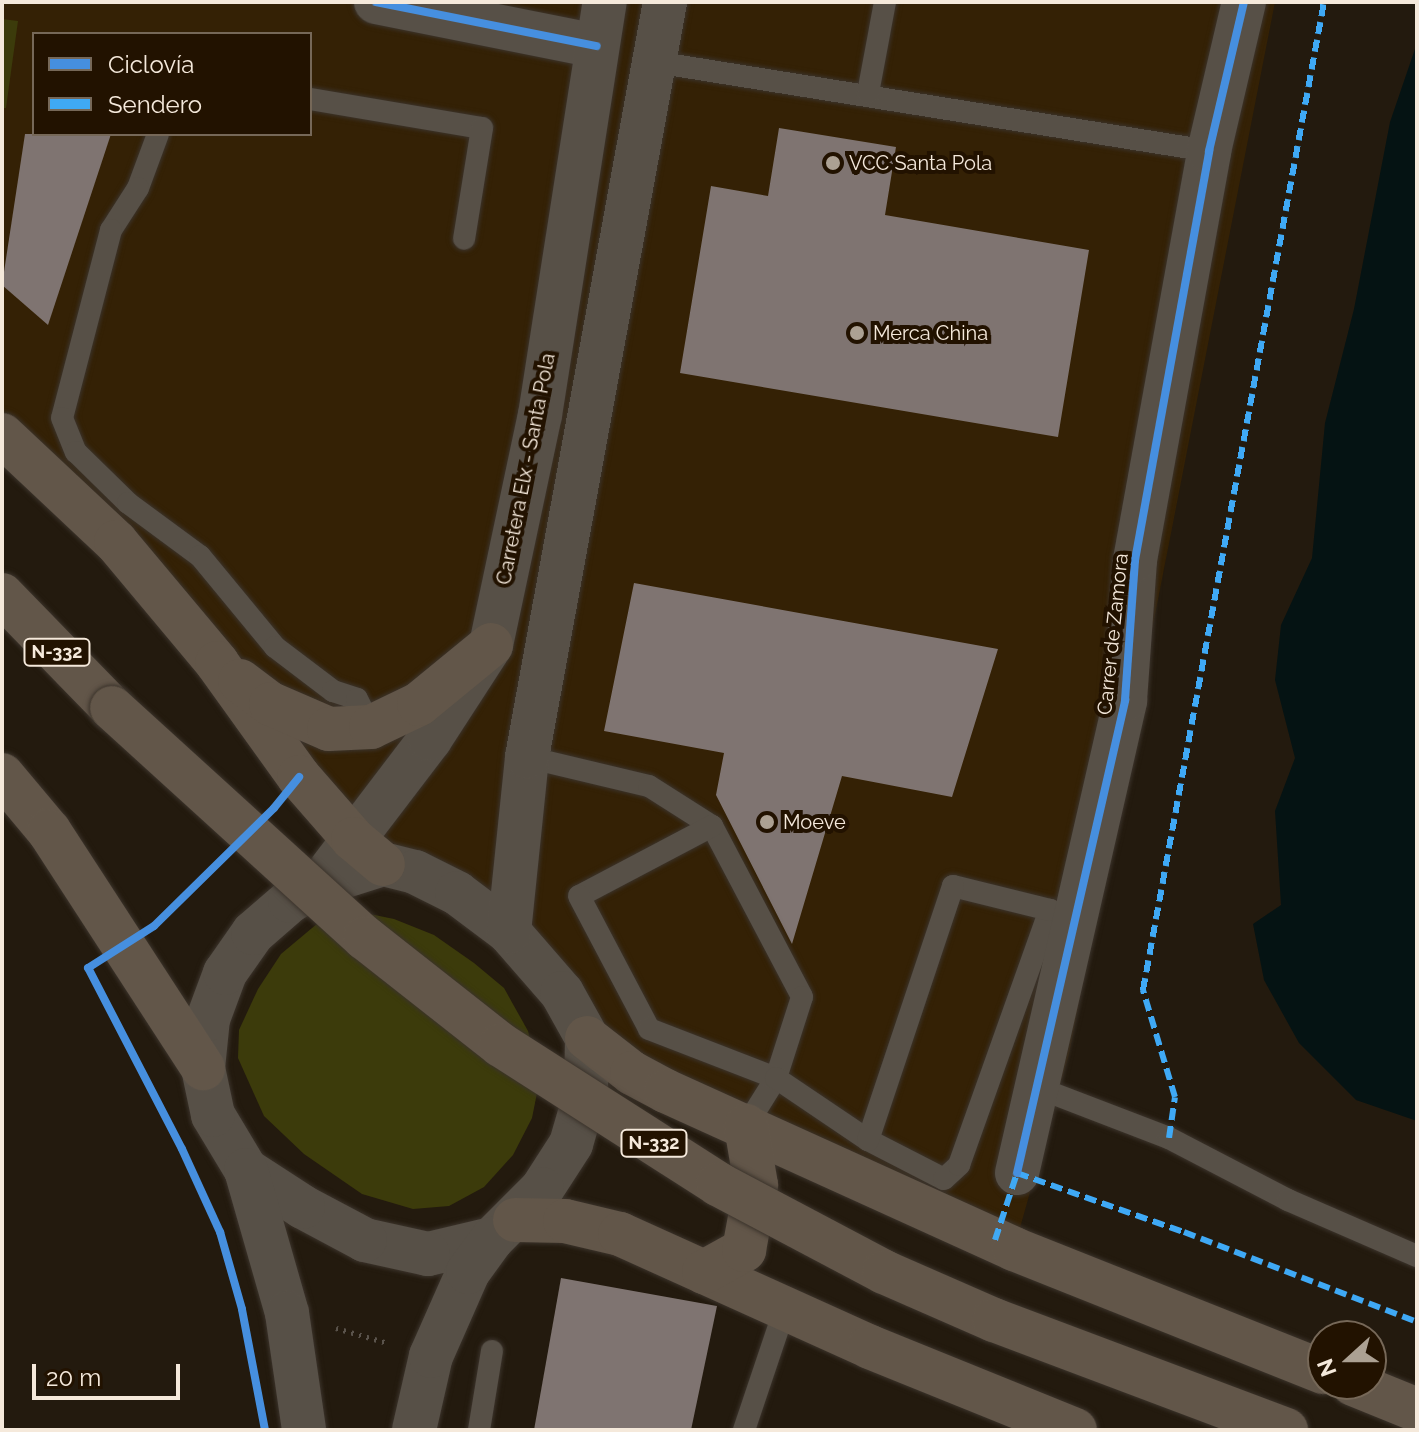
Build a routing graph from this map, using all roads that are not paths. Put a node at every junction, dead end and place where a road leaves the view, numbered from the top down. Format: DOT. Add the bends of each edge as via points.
graph roads {
  1 [pos="376,2"];
  2 [pos="605,2"];
  3 [pos="665,2"];
  4 [pos="885,2"];
  5 [pos="1244,2"];
  6 [pos="489,14"];
  7 [pos="597,46"];
  8 [pos="655,62"];
  9 [pos="868,93"];
  10 [pos="312,99"];
  11 [pos="157,136"];
  12 [pos="1209,151"];
  13 [pos="464,239"];
  14 [pos="2,435"];
  15 [pos="2,595"];
  16 [pos="491,645"];
  17 [pos="217,663"];
  18 [pos="371,727"];
  19 [pos="527,757"];
  20 [pos="2,775"];
  21 [pos="712,826"];
  22 [pos="368,852"];
  23 [pos="509,932"];
  24 [pos="587,1038"];
  25 [pos="203,1068"];
  26 [pos="776,1078"];
  27 [pos="1036,1087"];
  28 [pos="746,1126"];
  29 [pos="868,1140"];
  30 [pos="246,1170"];
  31 [pos="1017,1173"];
  32 [pos="944,1179"];
  33 [pos="895,1194"];
  34 [pos="504,1229"];
  35 [pos="1417,1256"];
  36 [pos="704,1272"];
  37 [pos="785,1308"];
  38 [pos="492,1351"];
  39 [pos="1307,1366"];
  40 [pos="1387,1398"];
  41 [pos="1417,1410"];
  42 [pos="304,1430"];
  43 [pos="414,1430"];
  44 [pos="479,1430"];
  45 [pos="744,1430"];
  46 [pos="1075,1430"];
  47 [pos="1286,1430"];
  1 -- 6 [label="main road"];
  2 -- 7 [label="main road, Carretera Elx - Santa Pola"];
  3 -- 8 [label="main road"];
  4 -- 9 [label="lane"];
  5 -- 12 [label="main road, Carrer de Zamora"];
  6 -- 7 [label="main road"];
  7 -- 16 [label="main road, Carretera Elx - Santa Pola" via="540,415"];
  8 -- 9 [label="lane"];
  8 -- 19 [label="main road"];
  9 -- 12 [label="lane"];
  10 -- 13 [label="lane" via="482,128"];
  11 -- 18 [label="lane" via="138,188 111,230 62,418 76,452 128,503 200,556 275,647 333,691 357,699"];
  12 -- 27 [label="main road, Carrer de Zamora" via="1135,560 1125,700"];
  14 -- 17 [label="highway" via="116,542"];
  15 -- 47 [label="highway, N-332, bridge" via="112,708 307,887 501,1045 718,1184 884,1272"];
  16 -- 18 [label="highway" via="419,704"];
  16 -- 22 [label="main road, Carretera Elx - Santa Pola" via="430,739"];
  17 -- 18 [label="highway" via="271,704 329,729"];
  17 -- 22 [label="highway" via="299,777"];
  19 -- 21 [label="lane" via="649,786"];
  19 -- 23 [label="main road"];
  20 -- 25 [label="highway" via="49,831"];
  21 -- 26 [label="lane" via="802,997"];
  21 -- 26 [label="lane" via="579,896 649,1029"];
  22 -- 23 [label="main road" via="457,893"];
  22 -- 25 [label="main road" via="290,901 253,933 225,973 208,1019"];
  23 -- 24 [label="main road" via="562,993"];
  24 -- 28 [label="highway" via="643,1079"];
  24 -- 34 [label="main road" via="586,1092 571,1144 542,1189"];
  25 -- 30 [label="main road" via="213,1115"];
  26 -- 28 [label="lane"];
  26 -- 29 [label="lane"];
  27 -- 31 [label="main road, Carrer de Zamora"];
  27 -- 35 [label="lane" via="1169,1138 1288,1200"];
  28 -- 33 [label="highway"];
  28 -- 36 [label="highway" via="756,1185 744,1250"];
  29 -- 32 [label="lane"];
  29 -- 32 [label="lane" via="953,886 1050,910 959,1165"];
  30 -- 34 [label="main road" via="365,1240 428,1254"];
  30 -- 42 [label="main road" via="287,1313"];
  32 -- 33 [label="lane"];
  33 -- 39 [label="highway" via="1014,1249"];
  34 -- 36 [label="highway" via="565,1221 620,1234"];
  34 -- 43 [label="main road" via="468,1272 431,1356"];
  36 -- 37 [label="highway"];
  37 -- 45 [label="lane"];
  37 -- 46 [label="highway"];
  38 -- 44 [label="lane"];
  40 -- 41 [label="highway"];
}
